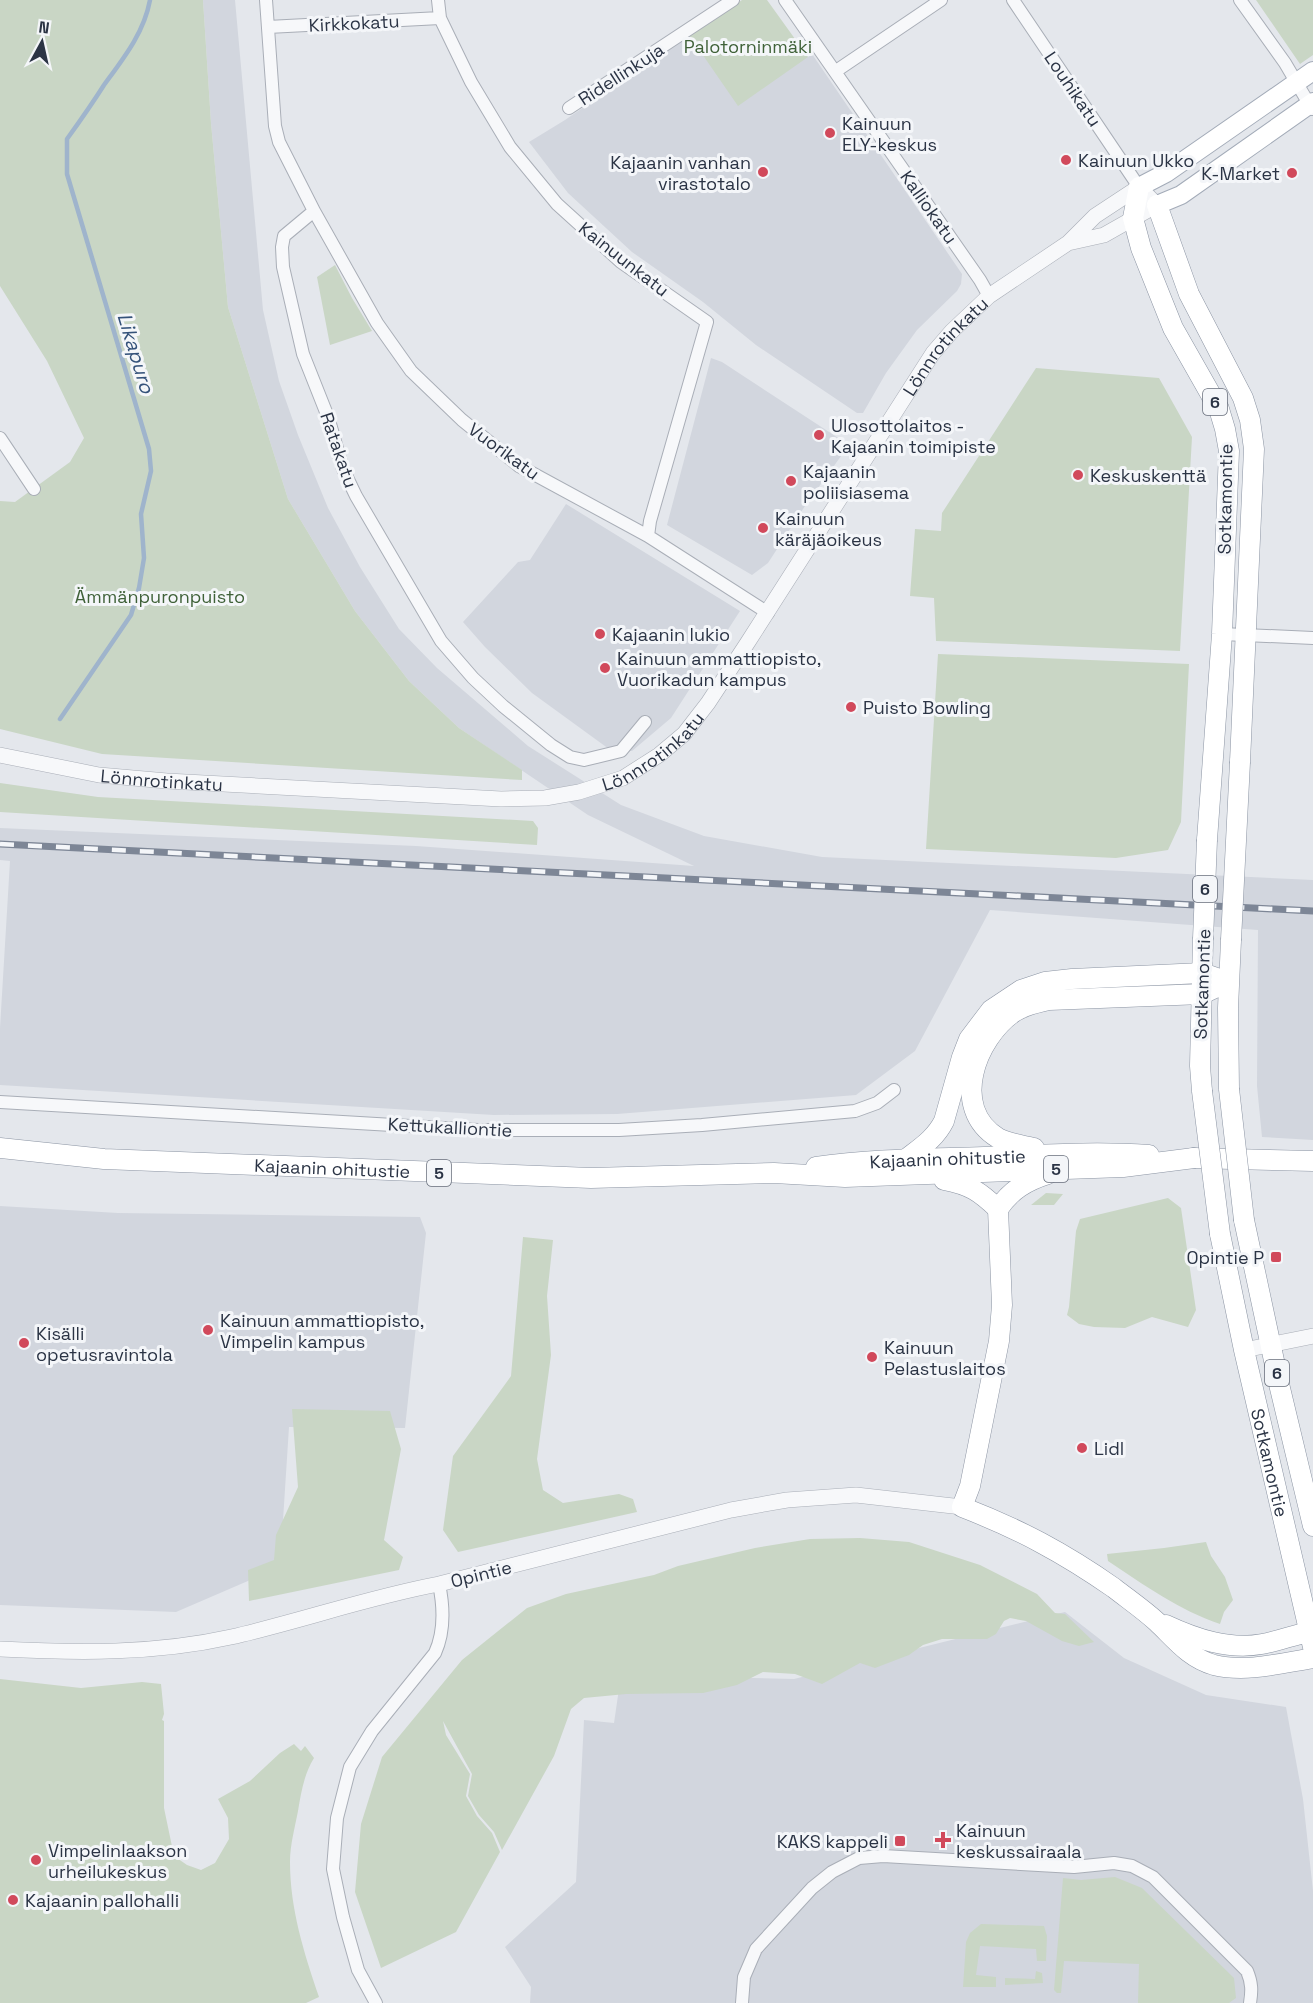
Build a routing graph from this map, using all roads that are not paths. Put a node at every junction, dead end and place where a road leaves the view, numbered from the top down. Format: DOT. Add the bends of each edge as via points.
graph roads {
  1 [pos="266,0"];
  2 [pos="438,0"];
  3 [pos="733,0"];
  4 [pos="785,0"];
  5 [pos="941,0"];
  6 [pos="1013,0"];
  7 [pos="1240,0"];
  8 [pos="440,18"];
  9 [pos="267,27"];
  10 [pos="836,71"];
  11 [pos="1313,71"];
  12 [pos="1296,82"];
  13 [pos="1312,106"];
  14 [pos="569,108"];
  15 [pos="1139,187"];
  16 [pos="1157,205"];
  17 [pos="314,211"];
  18 [pos="1133,218"];
  19 [pos="1068,243"];
  20 [pos="988,296"];
  21 [pos="0,438"];
  22 [pos="34,489"];
  23 [pos="648,536"];
  24 [pos="768,613"];
  25 [pos="1222,634"];
  26 [pos="1246,635"];
  27 [pos="1313,638"];
  28 [pos="645,722"];
  29 [pos="0,755"];
  30 [pos="1202,973"];
  31 [pos="1228,982"];
  32 [pos="1202,994"];
  33 [pos="894,1090"];
  34 [pos="0,1102"];
  35 [pos="0,1148"];
  36 [pos="104,1160"];
  37 [pos="1063,1161"];
  38 [pos="1313,1161"];
  39 [pos="0,1162"];
  40 [pos="911,1167"];
  41 [pos="998,1217"];
  42 [pos="1313,1336"];
  43 [pos="1271,1344"];
  44 [pos="1244,1350"];
  45 [pos="962,1507"];
  46 [pos="1313,1526"];
  47 [pos="439,1584"];
  48 [pos="1155,1620"];
  49 [pos="1312,1637"];
  50 [pos="0,1649"];
  51 [pos="1313,1658"];
  52 [pos="376,2003"];
  53 [pos="742,2003"];
  54 [pos="1250,2003"];
  1 -- 9 [label="street"];
  2 -- 8 [label="street, Kainuunkatu"];
  3 -- 14 [label="street, Ridellinkuja"];
  4 -- 10 [label="street, Kalliokatu"];
  5 -- 10 [label="street"];
  6 -- 15 [label="street, Louhikatu"];
  7 -- 12 [label="street"];
  8 -- 9 [label="street, Kirkkokatu"];
  8 -- 23 [label="street, Kainuunkatu" via="471,82 510,147 557,204 621,262 707,322"];
  9 -- 17 [label="street" via="274,126"];
  10 -- 20 [label="street, Kalliokatu"];
  11 -- 12 [label="main road, Lönnrotinkatu"];
  12 -- 13 [label="street"];
  12 -- 15 [label="main road, Lönnrotinkatu" via="1166,173"];
  13 -- 16 [label="main road, Lönnrotinkatu" via="1181,195"];
  15 -- 16 [label="street, Louhikatu"];
  15 -- 18 [label="highway, Sotkamontie / 6"];
  15 -- 19 [label="street, Lönnrotinkatu" via="1095,216"];
  16 -- 18 [label="street, Lönnrotinkatu"];
  16 -- 26 [label="highway, Sotkamontie / 6" via="1189,294 1243,398 1250,420 1254,448"];
  17 -- 23 [label="street, Vuorikatu" via="377,323 411,371 462,420 519,466"];
  17 -- 28 [label="street, Ratakatu" via="284,236 282,247 303,354 347,478 441,641 503,706 570,757 584,759 621,751"];
  18 -- 19 [label="street, Lönnrotinkatu" via="1104,235"];
  18 -- 25 [label="highway, Sotkamontie / 6" via="1173,328 1219,409 1226,429 1229,451"];
  19 -- 20 [label="street, Lönnrotinkatu"];
  20 -- 24 [label="street, Lönnrotinkatu" via="933,354"];
  21 -- 22 [label="street"];
  23 -- 24 [label="street, Vuorikatu"];
  24 -- 29 [label="street, Lönnrotinkatu" via="684,734 623,778 567,794 501,798 167,781 99,775"];
  25 -- 26 [label="street"];
  25 -- 30 [label="highway, Sotkamontie / 6, bridge"];
  26 -- 27 [label="street"];
  26 -- 31 [label="highway, Sotkamontie / 6, bridge"];
  30 -- 31 [label="highway"];
  30 -- 32 [label="highway, Sotkamontie / 6"];
  30 -- 40 [label="highway" via="1063,980 1033,985 1010,996 991,1010 969,1039 944,1122"];
  31 -- 32 [label="highway"];
  31 -- 43 [label="highway, Sotkamontie / 6, bridge" via="1227,1066 1244,1220"];
  32 -- 37 [label="highway" via="1049,1000 1025,1007 1000,1024 981,1048 974,1069 972,1095 978,1116 997,1137"];
  32 -- 44 [label="highway, Sotkamontie / 6, bridge" via="1202,1091 1221,1234"];
  33 -- 34 [label="street, Kettukalliontie" via="877,1103 855,1111 619,1130 478,1130"];
  35 -- 36 [label="highway, Kajaanin ohitustie / 5"];
  36 -- 39 [label="highway, 5"];
  36 -- 40 [label="highway, Kajaanin ohitustie / 5" via="591,1178 774,1173 845,1177"];
  37 -- 38 [label="highway, Kajaanin ohitustie / 5" via="1124,1153"];
  37 -- 40 [label="highway, Kajaanin ohitustie / 5"];
  37 -- 41 [label="highway" via="1011,1192"];
  40 -- 41 [label="highway" via="976,1190"];
  41 -- 45 [label="highway" via="1002,1305 999,1341 970,1486"];
  42 -- 43 [label="street"];
  43 -- 44 [label="street"];
  43 -- 46 [label="highway, Sotkamontie / 6"];
  44 -- 49 [label="highway, Sotkamontie / 6"];
  45 -- 47 [label="street, Opintie" via="856,1495 787,1500 731,1510"];
  45 -- 48 [label="highway" via="1034,1538 1073,1560"];
  47 -- 50 [label="street, Opintie" via="231,1637 150,1650 78,1653"];
  47 -- 52 [label="street" via="444,1609 440,1643 372,1731 356,1758 337,1818 333,1869 343,1917 358,1970"];
  48 -- 49 [label="highway" via="1207,1641 1245,1646"];
  48 -- 51 [label="highway" via="1188,1653 1213,1665 1255,1667"];
  53 -- 54 [label="street" via="744,1977 756,1949 812,1888 859,1858 883,1856 1074,1867 1114,1863 1132,1866 1153,1876 1247,1971 1252,1990"];
}
